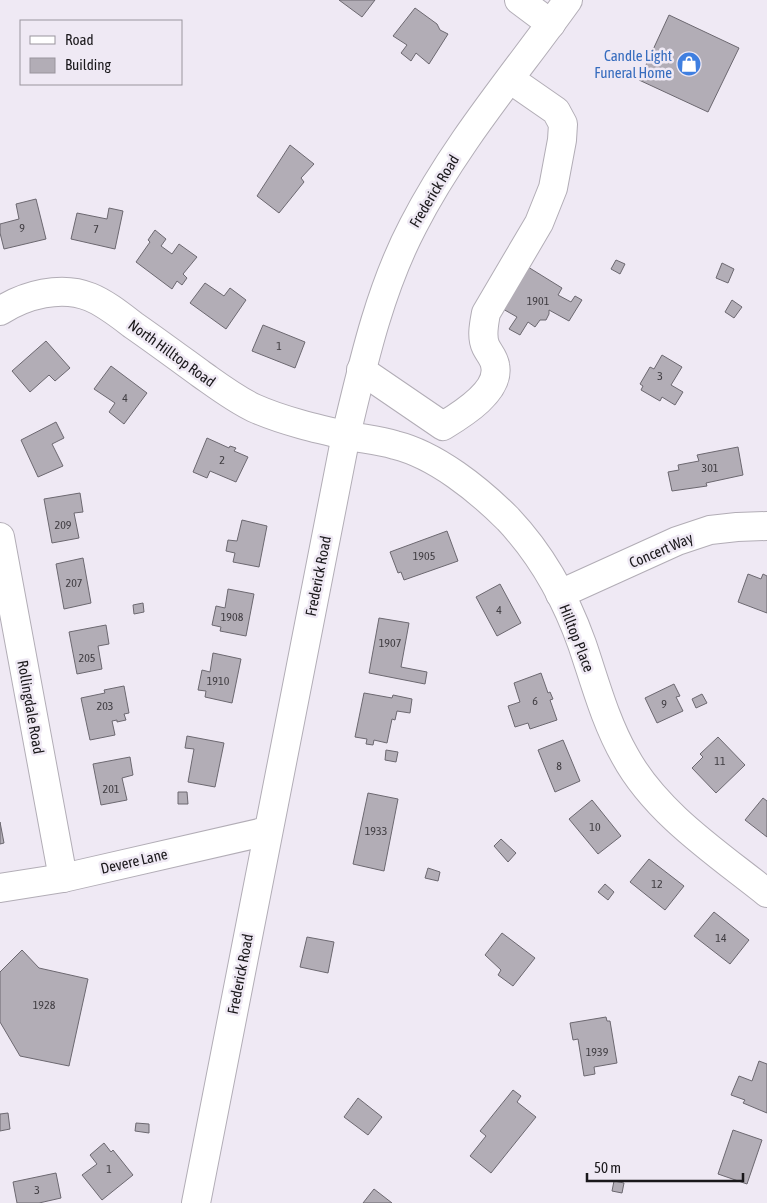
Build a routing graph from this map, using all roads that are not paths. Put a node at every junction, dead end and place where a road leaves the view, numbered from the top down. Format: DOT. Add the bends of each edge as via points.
graph roads {
  1 [pos="519,0"];
  2 [pos="568,0"];
  3 [pos="551,24"];
  4 [pos="510,79"];
  5 [pos="0,311"];
  6 [pos="361,370"];
  7 [pos="346,435"];
  8 [pos="767,526"];
  9 [pos="0,537"];
  10 [pos="560,594"];
  11 [pos="268,831"];
  12 [pos="63,878"];
  13 [pos="0,888"];
  14 [pos="767,893"];
  15 [pos="196,1203"];
  1 -- 3 [label="street"];
  2 -- 3 [label="street, Frederick Road"];
  3 -- 4 [label="street, Frederick Road"];
  4 -- 6 [label="street, Frederick Road" via="468,135 412,227 376,316"];
  4 -- 6 [label="street" via="556,112 563,124 553,188 539,223 486,313 483,330 486,346 495,363 494,380 470,409 443,426"];
  5 -- 7 [label="street, North Hilltop Road" via="36,295 64,291 89,296 254,408 286,420"];
  6 -- 7 [label="street, Frederick Road"];
  7 -- 10 [label="street, Hilltop Place" via="396,445 420,454 482,495 509,520 539,557"];
  7 -- 11 [label="street, Frederick Road"];
  8 -- 10 [label="street, Concert Way" via="710,530 677,541"];
  9 -- 12 [label="street, Rollingdale Road"];
  10 -- 14 [label="street, Hilltop Place" via="581,641 605,713 624,755 642,784 669,813"];
  11 -- 12 [label="street, Devere Lane"];
  11 -- 15 [label="street, Frederick Road"];
  12 -- 13 [label="street, Devere Lane"];
}
